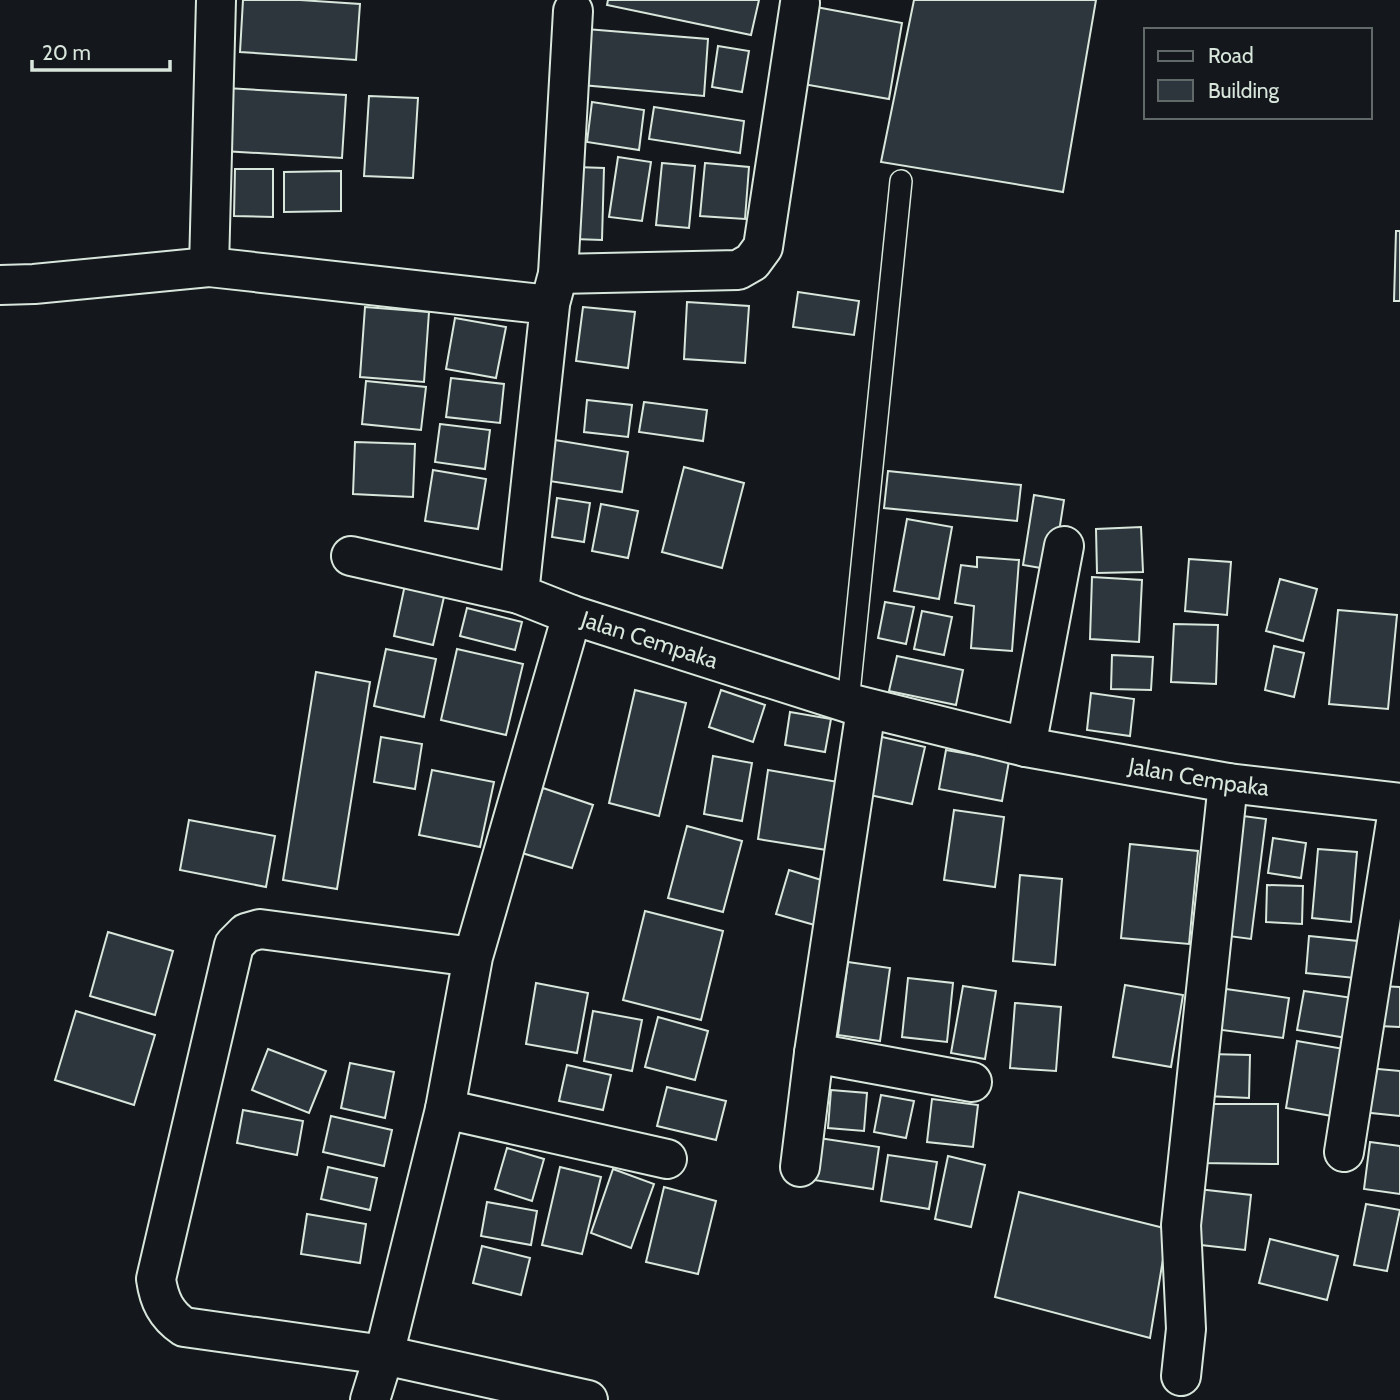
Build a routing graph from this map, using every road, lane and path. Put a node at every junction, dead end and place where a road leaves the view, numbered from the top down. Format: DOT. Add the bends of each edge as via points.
graph roads {
  1 [pos="216,0"];
  2 [pos="800,3"];
  3 [pos="573,11"];
  4 [pos="901,181"];
  5 [pos="209,267"];
  6 [pos="0,285"];
  7 [pos="554,290"];
  8 [pos="1064,547"];
  9 [pos="351,556"];
  10 [pos="519,594"];
  11 [pos="572,615"];
  12 [pos="857,706"];
  13 [pos="1026,747"];
  14 [pos="1228,783"];
  15 [pos="1400,803"];
  16 [pos="472,957"];
  17 [pos="814,1054"];
  18 [pos="972,1082"];
  19 [pos="445,1109"];
  20 [pos="1344,1152"];
  21 [pos="667,1159"];
  22 [pos="800,1167"];
  23 [pos="384,1355"];
  24 [pos="1181,1376"];
  25 [pos="370,1400"];
  26 [pos="588,1400"];
  1 -- 5 [label="street"];
  2 -- 7 [label="street" via="763,247 752,262 738,270"];
  3 -- 7 [label="street"];
  4 -- 12 [label="lane"];
  5 -- 6 [label="street"];
  5 -- 7 [label="street"];
  7 -- 10 [label="street"];
  8 -- 13 [label="street"];
  9 -- 10 [label="street, Jalan Cempaka"];
  10 -- 11 [label="street, Jalan Cempaka"];
  11 -- 12 [label="street, Jalan Cempaka"];
  11 -- 16 [label="street"];
  12 -- 13 [label="street, Jalan Cempaka"];
  12 -- 17 [label="street"];
  13 -- 14 [label="street, Jalan Cempaka"];
  14 -- 15 [label="street, Jalan Cempaka"];
  14 -- 24 [label="street" via="1181,1225 1186,1329"];
  15 -- 20 [label="street"];
  16 -- 19 [label="street"];
  16 -- 23 [label="street" via="260,929 246,933 234,945 156,1279 162,1304 184,1327"];
  17 -- 18 [label="street"];
  17 -- 22 [label="street"];
  19 -- 21 [label="street"];
  19 -- 23 [label="street"];
  23 -- 25 [label="street"];
  23 -- 26 [label="street"];
}
